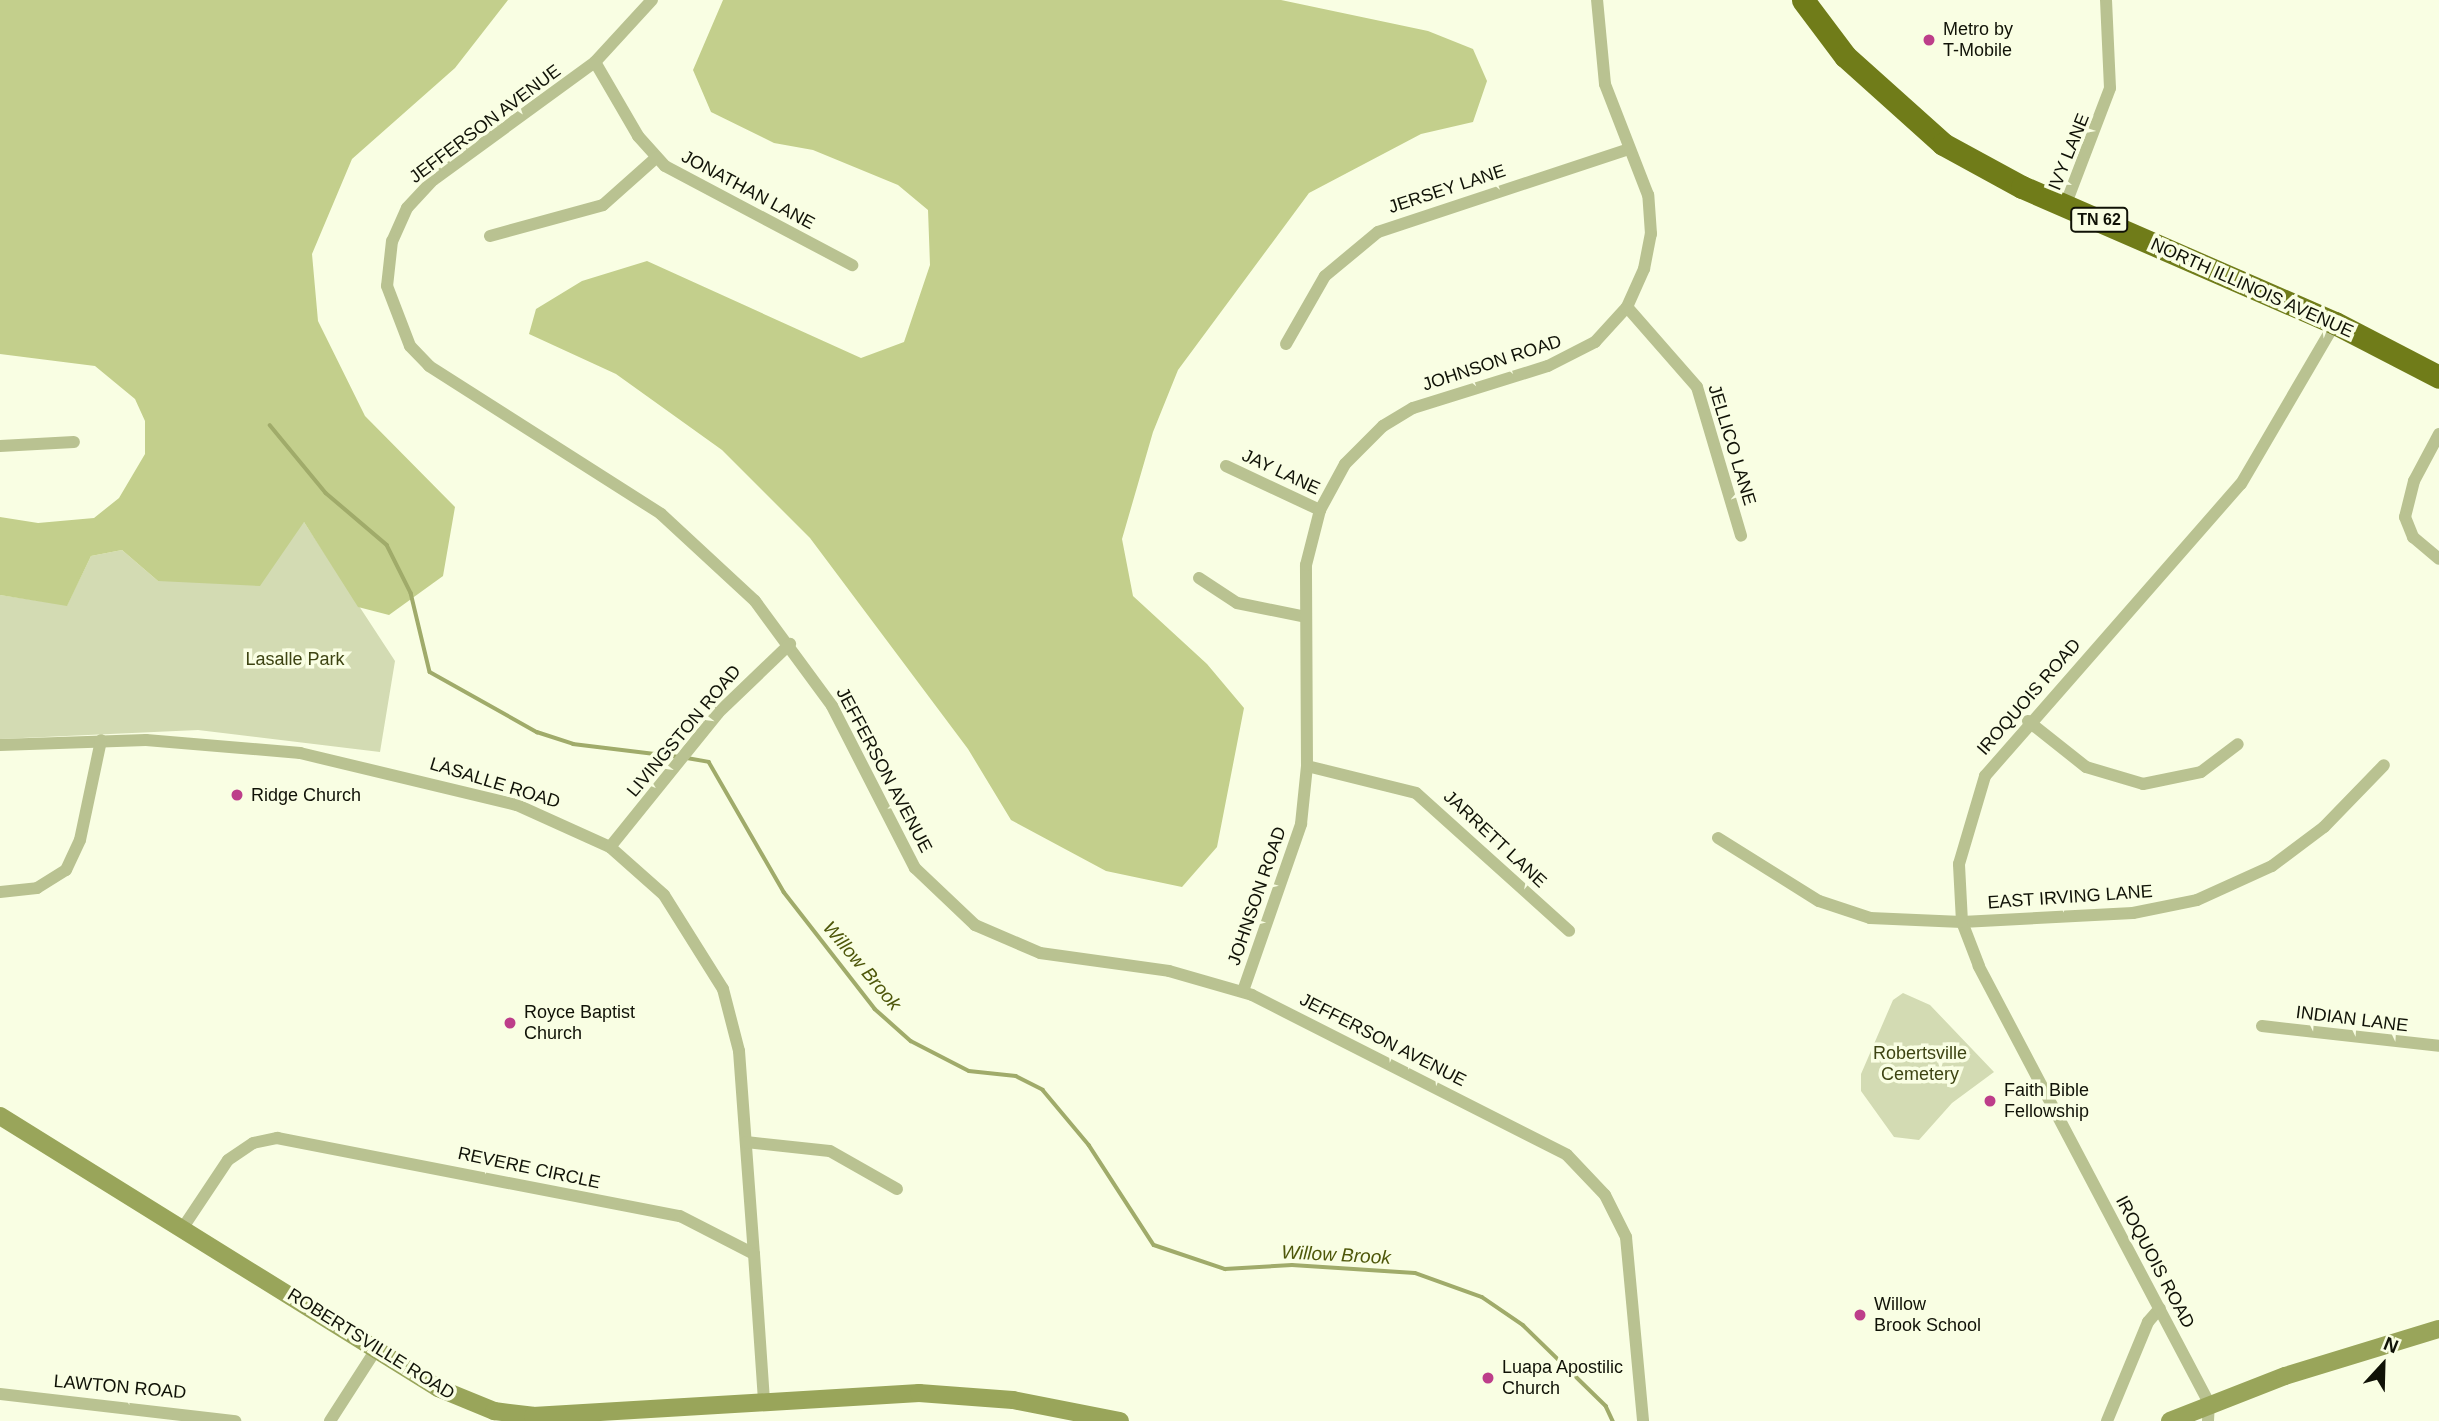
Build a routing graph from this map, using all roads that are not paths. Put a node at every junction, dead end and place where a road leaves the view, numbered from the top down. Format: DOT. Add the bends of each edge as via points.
graph roads {
  1 [pos="652,0"];
  2 [pos="1597,0"];
  3 [pos="1802,0"];
  4 [pos="2106,0"];
  5 [pos="595,62"];
  6 [pos="1629,149"];
  7 [pos="656,158"];
  8 [pos="2065,206"];
  9 [pos="490,236"];
  10 [pos="852,265"];
  11 [pos="1627,307"];
  12 [pos="2335,323"];
  13 [pos="1286,344"];
  14 [pos="2439,377"];
  15 [pos="2439,434"];
  16 [pos="74,442"];
  17 [pos="0,446"];
  18 [pos="1226,466"];
  19 [pos="1320,510"];
  20 [pos="1741,536"];
  21 [pos="2439,559"];
  22 [pos="1199,578"];
  23 [pos="1306,617"];
  24 [pos="790,644"];
  25 [pos="2028,721"];
  26 [pos="102,740"];
  27 [pos="2238,744"];
  28 [pos="0,745"];
  29 [pos="2384,765"];
  30 [pos="1307,766"];
  31 [pos="1718,838"];
  32 [pos="610,847"];
  33 [pos="0,892"];
  34 [pos="1962,922"];
  35 [pos="1569,931"];
  36 [pos="1242,991"];
  37 [pos="2262,1026"];
  38 [pos="2439,1045"];
  39 [pos="0,1116"];
  40 [pos="746,1142"];
  41 [pos="897,1189"];
  42 [pos="184,1226"];
  43 [pos="754,1254"];
  44 [pos="2160,1308"];
  45 [pos="2439,1329"];
  46 [pos="377,1348"];
  47 [pos="0,1394"];
  48 [pos="764,1401"];
  49 [pos="2209,1412"];
  50 [pos="235,1421"];
  51 [pos="330,1421"];
  52 [pos="1120,1421"];
  53 [pos="1643,1421"];
  54 [pos="2107,1421"];
  55 [pos="2170,1421"];
  1 -- 5 [label="street, JEFFERSON AVENUE"];
  2 -- 6 [label="street, JOHNSON ROAD" via="1605,84"];
  3 -- 8 [label="highway, NORTH ILLINOIS AVENUE / TN 62" via="1845,56 1909,118 1980,165"];
  4 -- 8 [label="street, IVY LANE" via="2113,64 2104,111"];
  5 -- 7 [label="street, JONATHAN LANE"];
  5 -- 24 [label="street, JEFFERSON AVENUE" via="433,180 407,208 387,272 399,329 429,366 684,532"];
  6 -- 11 [label="street, JOHNSON ROAD" via="1648,195 1651,234"];
  6 -- 13 [label="street, JERSEY LANE" via="1378,232 1325,276"];
  7 -- 9 [label="street" via="603,205"];
  7 -- 10 [label="street, JONATHAN LANE"];
  8 -- 12 [label="highway, NORTH ILLINOIS AVENUE / TN 62"];
  11 -- 19 [label="street, JOHNSON ROAD" via="1574,356 1435,398 1383,426 1345,464"];
  11 -- 20 [label="street, JELLICO LANE" via="1697,387"];
  12 -- 14 [label="highway, NORTH ILLINOIS AVENUE / TN 62"];
  12 -- 25 [label="street, IROQUOIS ROAD" via="2241,484"];
  15 -- 21 [label="street" via="2414,481 2405,516 2413,537"];
  16 -- 17 [label="street"];
  18 -- 19 [label="street, JAY LANE"];
  19 -- 23 [label="street, JOHNSON ROAD" via="1306,565"];
  22 -- 23 [label="street" via="1237,603"];
  23 -- 30 [label="street, JOHNSON ROAD"];
  24 -- 32 [label="street, LIVINGSTON ROAD" via="718,713"];
  24 -- 36 [label="street, JEFFERSON AVENUE" via="845,727 915,868 975,925 1040,953 1169,971"];
  25 -- 27 [label="street" via="2086,767 2143,784 2201,772"];
  25 -- 34 [label="street, IROQUOIS ROAD" via="1985,776 1971,808 1959,864"];
  26 -- 28 [label="street, LASALLE ROAD"];
  26 -- 32 [label="street, LASALLE ROAD" via="214,743 365,764 517,805"];
  26 -- 33 [label="street" via="80,840 66,870 37,888"];
  29 -- 34 [label="street, EAST IRVING LANE" via="2288,856 2224,891 2133,913"];
  30 -- 35 [label="street, JARRETT LANE" via="1416,793"];
  30 -- 36 [label="street, JOHNSON ROAD" via="1293,853"];
  31 -- 34 [label="street, EAST IRVING LANE" via="1753,864 1845,912"];
  32 -- 40 [label="street, LASALLE ROAD" via="664,894 718,978 739,1051"];
  34 -- 44 [label="street, IROQUOIS ROAD" via="1979,966"];
  36 -- 53 [label="street, JEFFERSON AVENUE" via="1546,1141 1588,1174 1610,1203 1629,1250"];
  37 -- 38 [label="street, INDIAN LANE"];
  39 -- 42 [label="street, ROBERTSVILLE ROAD"];
  40 -- 41 [label="street" via="830,1151"];
  40 -- 43 [label="street, LASALLE ROAD"];
  42 -- 43 [label="street, REVERE CIRCLE" via="228,1160 253,1143 277,1138 680,1216"];
  42 -- 46 [label="street, ROBERTSVILLE ROAD"];
  43 -- 48 [label="street"];
  44 -- 49 [label="street, IROQUOIS ROAD"];
  44 -- 54 [label="street" via="2148,1322"];
  45 -- 49 [label="street"];
  46 -- 48 [label="street, ROBERTSVILLE ROAD" via="459,1399 509,1415"];
  46 -- 51 [label="street"];
  47 -- 50 [label="street, LAWTON ROAD"];
  48 -- 52 [label="street, ROBERTSVILLE ROAD" via="977,1395"];
  49 -- 55 [label="street"];
}
